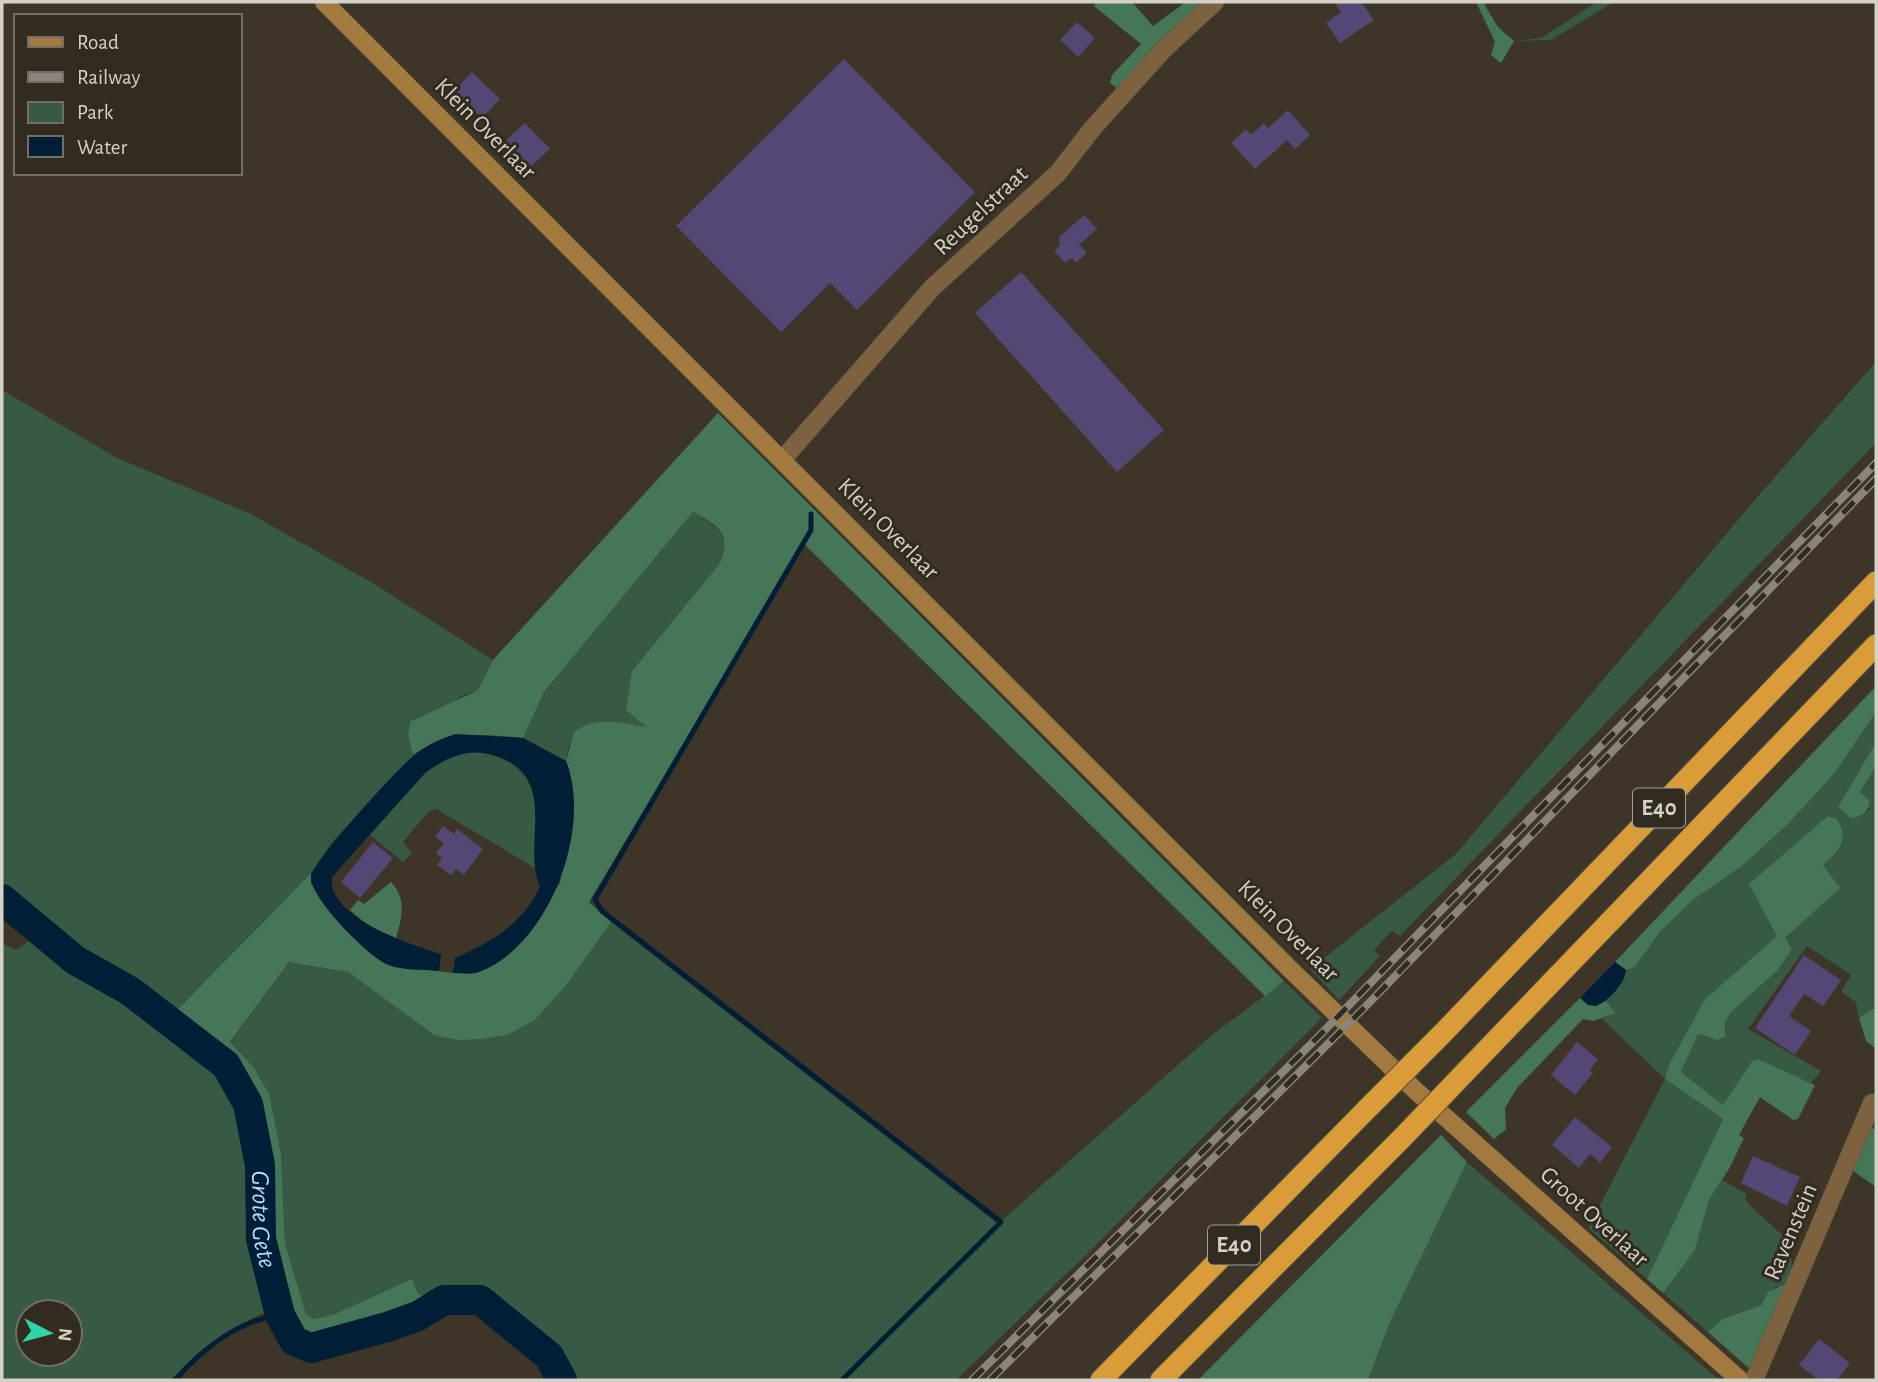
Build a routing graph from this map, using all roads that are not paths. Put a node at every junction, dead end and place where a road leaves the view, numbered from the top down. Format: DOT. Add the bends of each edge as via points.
graph roads {
  1 [pos="324,2"];
  2 [pos="1215,2"];
  3 [pos="783,459"];
  4 [pos="1876,582"];
  5 [pos="1876,645"];
  6 [pos="1416,1091"];
  7 [pos="1872,1103"];
  8 [pos="1101,1380"];
  9 [pos="1161,1380"];
  10 [pos="1740,1380"];
  11 [pos="1754,1380"];
  1 -- 3 [label="main road, Klein Overlaar"];
  2 -- 3 [label="street, Reugelstraat" via="1164,49 1058,173 932,288"];
  3 -- 6 [label="main road, Klein Overlaar"];
  4 -- 8 [label="highway, E40, bridge" via="1442,1034"];
  5 -- 9 [label="highway, E40, bridge" via="1474,1064"];
  6 -- 10 [label="main road, Groot Overlaar"];
  7 -- 11 [label="street, Ravenstein"];
}
